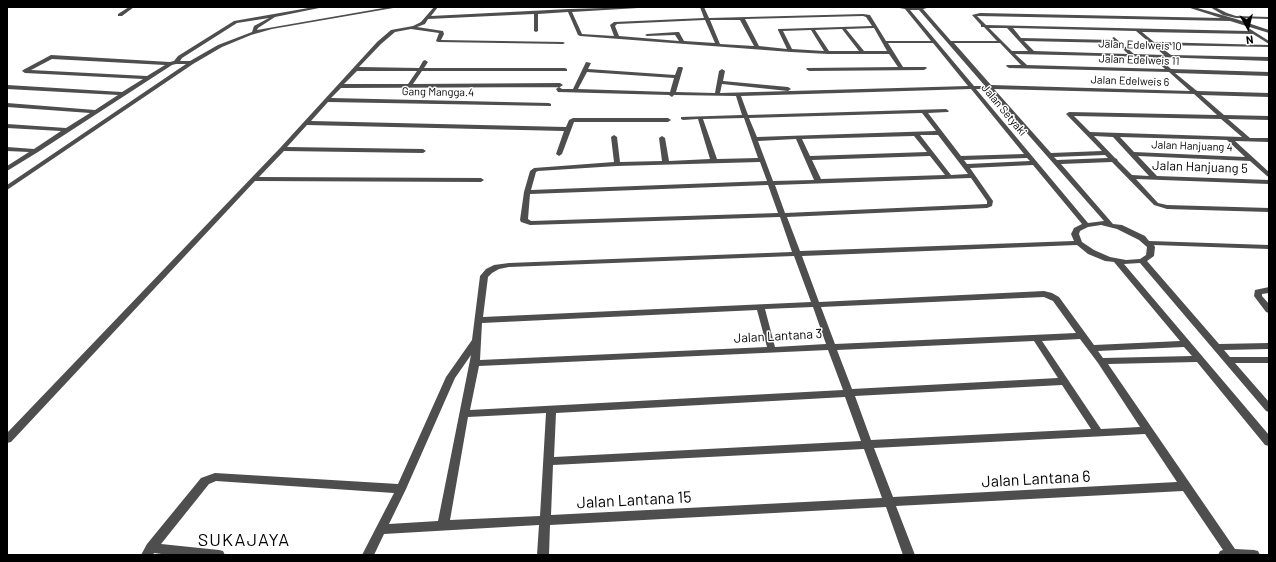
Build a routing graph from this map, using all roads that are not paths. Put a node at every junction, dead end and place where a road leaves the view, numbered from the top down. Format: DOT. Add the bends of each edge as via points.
graph roads {
  1 [pos="132,7"];
  2 [pos="291,7"];
  3 [pos="322,7"];
  4 [pos="397,7"];
  5 [pos="436,7"];
  6 [pos="638,7"];
  7 [pos="702,7"];
  8 [pos="896,7"];
  9 [pos="929,7"];
  10 [pos="1189,7"];
  11 [pos="1212,7"];
  12 [pos="907,9"];
  13 [pos="921,9"];
  14 [pos="569,10"];
  15 [pos="536,12"];
  16 [pos="278,14"];
  17 [pos="120,15"];
  18 [pos="1229,15"];
  19 [pos="1104,17"];
  20 [pos="1224,17"];
  21 [pos="427,18"];
  22 [pos="742,18"];
  23 [pos="1269,18"];
  24 [pos="708,19"];
  25 [pos="1234,20"];
  26 [pos="1110,21"];
  27 [pos="1241,23"];
  28 [pos="983,26"];
  29 [pos="1008,26"];
  30 [pos="1115,26"];
  31 [pos="875,27"];
  32 [pos="412,28"];
  33 [pos="843,28"];
  34 [pos="812,29"];
  35 [pos="1104,29"];
  36 [pos="536,30"];
  37 [pos="1120,30"];
  38 [pos="1138,30"];
  39 [pos="256,32"];
  40 [pos="1269,32"];
  41 [pos="1253,33"];
  42 [pos="620,37"];
  43 [pos="995,38"];
  44 [pos="1019,39"];
  45 [pos="933,40"];
  46 [pos="949,40"];
  47 [pos="883,41"];
  48 [pos="682,42"];
  49 [pos="1001,42"];
  50 [pos="1118,42"];
  51 [pos="563,43"];
  52 [pos="1153,43"];
  53 [pos="1269,44"];
  54 [pos="718,45"];
  55 [pos="757,48"];
  56 [pos="791,51"];
  57 [pos="890,52"];
  58 [pos="1011,52"];
  59 [pos="1032,52"];
  60 [pos="828,53"];
  61 [pos="863,53"];
  62 [pos="1132,55"];
  63 [pos="1153,56"];
  64 [pos="1170,56"];
  65 [pos="1269,59"];
  66 [pos="192,62"];
  67 [pos="425,62"];
  68 [pos="173,63"];
  69 [pos="588,64"];
  70 [pos="1009,66"];
  71 [pos="1026,67"];
  72 [pos="680,68"];
  73 [pos="901,68"];
  74 [pos="924,68"];
  75 [pos="356,69"];
  76 [pos="420,69"];
  77 [pos="809,69"];
  78 [pos="565,70"];
  79 [pos="585,70"];
  80 [pos="722,71"];
  81 [pos="1170,71"];
  82 [pos="1269,74"];
  83 [pos="677,77"];
  84 [pos="147,78"];
  85 [pos="719,82"];
  86 [pos="410,85"];
  87 [pos="340,86"];
  88 [pos="7,87"];
  89 [pos="972,87"];
  90 [pos="990,87"];
  91 [pos="575,91"];
  92 [pos="821,92"];
  93 [pos="1194,93"];
  94 [pos="123,94"];
  95 [pos="672,95"];
  96 [pos="717,95"];
  97 [pos="738,95"];
  98 [pos="1269,95"];
  99 [pos="327,100"];
  100 [pos="7,105"];
  101 [pos="549,105"];
  102 [pos="923,111"];
  103 [pos="946,111"];
  104 [pos="97,112"];
  105 [pos="746,116"];
  106 [pos="1222,117"];
  107 [pos="684,118"];
  108 [pos="700,118"];
  109 [pos="1269,118"];
  110 [pos="668,120"];
  111 [pos="306,123"];
  112 [pos="7,126"];
  113 [pos="568,129"];
  114 [pos="68,130"];
  115 [pos="941,133"];
  116 [pos="916,134"];
  117 [pos="1088,134"];
  118 [pos="1115,135"];
  119 [pos="614,137"];
  120 [pos="798,137"];
  121 [pos="662,138"];
  122 [pos="754,139"];
  123 [pos="1229,139"];
  124 [pos="1249,140"];
  125 [pos="1268,140"];
  126 [pos="7,149"];
  127 [pos="282,149"];
  128 [pos="36,151"];
  129 [pos="423,151"];
  130 [pos="1107,153"];
  131 [pos="559,154"];
  132 [pos="931,154"];
  133 [pos="1133,154"];
  134 [pos="1049,155"];
  135 [pos="1029,156"];
  136 [pos="807,158"];
  137 [pos="959,158"];
  138 [pos="1250,159"];
  139 [pos="762,160"];
  140 [pos="1114,160"];
  141 [pos="714,161"];
  142 [pos="666,162"];
  143 [pos="1056,162"];
  144 [pos="1035,163"];
  145 [pos="617,164"];
  146 [pos="965,166"];
  147 [pos="7,169"];
  148 [pos="1269,175"];
  149 [pos="949,176"];
  150 [pos="973,176"];
  151 [pos="1129,176"];
  152 [pos="1154,178"];
  153 [pos="253,179"];
  154 [pos="481,180"];
  155 [pos="818,181"];
  156 [pos="771,182"];
  157 [pos="1269,182"];
  158 [pos="7,188"];
  159 [pos="527,192"];
  160 [pos="1269,210"];
  161 [pos="783,215"];
  162 [pos="1086,224"];
  163 [pos="1110,224"];
  164 [pos="1147,242"];
  165 [pos="1079,243"];
  166 [pos="1269,246"];
  167 [pos="798,254"];
  168 [pos="1117,261"];
  169 [pos="1142,261"];
  170 [pos="1269,290"];
  171 [pos="816,304"];
  172 [pos="760,307"];
  173 [pos="1269,310"];
  174 [pos="478,320"];
  175 [pos="1083,336"];
  176 [pos="1036,338"];
  177 [pos="476,341"];
  178 [pos="1187,344"];
  179 [pos="1269,346"];
  180 [pos="832,347"];
  181 [pos="1216,347"];
  182 [pos="1092,348"];
  183 [pos="772,350"];
  184 [pos="1199,359"];
  185 [pos="1228,360"];
  186 [pos="1269,360"];
  187 [pos="1101,361"];
  188 [pos="475,363"];
  189 [pos="1065,381"];
  190 [pos="849,393"];
  191 [pos="1269,408"];
  192 [pos="550,409"];
  193 [pos="464,414"];
  194 [pos="1147,430"];
  195 [pos="1099,434"];
  196 [pos="7,439"];
  197 [pos="1269,442"];
  198 [pos="868,444"];
  199 [pos="548,461"];
  200 [pos="1185,486"];
  201 [pos="401,489"];
  202 [pos="889,502"];
  203 [pos="545,521"];
  204 [pos="443,526"];
  205 [pos="381,529"];
  206 [pos="149,551"];
  207 [pos="219,555"];
  208 [pos="368,555"];
  209 [pos="544,555"];
  210 [pos="909,555"];
  211 [pos="1228,555"];
  212 [pos="1254,555"];
  1 -- 17 [label="street"];
  2 -- 16 [label="street"];
  3 -- 16 [label="street"];
  4 -- 39 [label="street"];
  5 -- 21 [label="street"];
  6 -- 14 [label="street"];
  7 -- 24 [label="street"];
  8 -- 12 [label="street"];
  9 -- 13 [label="street"];
  10 -- 20 [label="street"];
  11 -- 18 [label="street"];
  12 -- 13 [label="street"];
  12 -- 45 [label="street, Jalan Setyaki"];
  13 -- 46 [label="street"];
  14 -- 15 [label="street"];
  14 -- 42 [label="street" via="580,35"];
  15 -- 21 [label="street"];
  15 -- 36 [label="street"];
  16 -- 39 [label="street" via="256,27"];
  16 -- 68 [label="street" via="236,22"];
  18 -- 20 [label="street"];
  18 -- 23 [label="street"];
  19 -- 25 [label="street"];
  19 -- 26 [label="street"];
  19 -- 28 [label="street" via="974,15"];
  20 -- 25 [label="street"];
  21 -- 32 [label="street"];
  22 -- 24 [label="street"];
  22 -- 31 [label="street" via="863,15 868,16"];
  22 -- 55 [label="street"];
  24 -- 42 [label="street" via="613,24"];
  24 -- 54 [label="street"];
  25 -- 27 [label="street"];
  27 -- 40 [label="street"];
  27 -- 41 [label="street"];
  28 -- 29 [label="street"];
  28 -- 43 [label="street"];
  29 -- 35 [label="street"];
  29 -- 44 [label="street"];
  30 -- 37 [label="street"];
  31 -- 33 [label="street"];
  31 -- 47 [label="street"];
  32 -- 51 [label="street" via="441,32 438,42"];
  32 -- 75 [label="street" via="388,34"];
  33 -- 34 [label="street"];
  33 -- 61 [label="street"];
  34 -- 56 [label="street" via="780,30"];
  34 -- 60 [label="street"];
  35 -- 37 [label="street"];
  35 -- 50 [label="street"];
  37 -- 38 [label="street"];
  38 -- 41 [label="street"];
  38 -- 52 [label="street"];
  39 -- 66 [label="street" via="220,46"];
  41 -- 53 [label="street"];
  42 -- 48 [label="street"];
  42 -- 48 [label="street" via="677,33"];
  43 -- 46 [label="street"];
  43 -- 49 [label="street"];
  44 -- 50 [label="street"];
  44 -- 59 [label="street"];
  45 -- 47 [label="street"];
  45 -- 89 [label="street, Jalan Setyaki"];
  46 -- 49 [label="street"];
  46 -- 90 [label="street"];
  47 -- 57 [label="street"];
  48 -- 54 [label="street"];
  49 -- 58 [label="street"];
  50 -- 62 [label="street"];
  52 -- 53 [label="street"];
  52 -- 64 [label="street"];
  54 -- 55 [label="street"];
  55 -- 56 [label="street"];
  56 -- 60 [label="street"];
  57 -- 61 [label="street"];
  57 -- 73 [label="street"];
  58 -- 59 [label="street, Jalan Edelweis 10"];
  58 -- 71 [label="street"];
  59 -- 62 [label="street, Jalan Edelweis 10"];
  60 -- 61 [label="street"];
  62 -- 63 [label="street, Jalan Edelweis 10"];
  63 -- 64 [label="street, Jalan Edelweis 10"];
  63 -- 81 [label="street"];
  64 -- 65 [label="street, Jalan Edelweis 10"];
  66 -- 68 [label="street"];
  66 -- 158 [label="street"];
  67 -- 76 [label="street"];
  68 -- 84 [label="street"];
  68 -- 84 [label="street" via="50,57 24,71"];
  69 -- 79 [label="street"];
  70 -- 71 [label="street, Jalan Edelweis 11"];
  71 -- 81 [label="street, Jalan Edelweis 11"];
  72 -- 83 [label="street"];
  73 -- 74 [label="street"];
  73 -- 77 [label="street"];
  75 -- 76 [label="street"];
  75 -- 87 [label="street"];
  76 -- 78 [label="street"];
  76 -- 86 [label="street"];
  79 -- 83 [label="street"];
  79 -- 91 [label="street"];
  80 -- 85 [label="street"];
  81 -- 82 [label="street, Jalan Edelweis 11"];
  81 -- 93 [label="street"];
  83 -- 95 [label="street"];
  84 -- 94 [label="street"];
  85 -- 92 [label="street"];
  85 -- 96 [label="street"];
  86 -- 87 [label="street"];
  86 -- 91 [label="street" via="559,87 560,91"];
  87 -- 99 [label="street"];
  88 -- 94 [label="street"];
  89 -- 90 [label="street, Jalan Edelweis 6"];
  89 -- 92 [label="street, Jalan Edelweis 6"];
  89 -- 135 [label="street, Jalan Setyaki"];
  90 -- 93 [label="street, Jalan Edelweis 6"];
  90 -- 134 [label="street"];
  91 -- 95 [label="street"];
  92 -- 97 [label="street"];
  93 -- 98 [label="street, Jalan Edelweis 6"];
  93 -- 106 [label="street"];
  94 -- 104 [label="street"];
  95 -- 96 [label="street"];
  96 -- 97 [label="street"];
  97 -- 105 [label="street"];
  99 -- 101 [label="street, Gang Mangga.4"];
  99 -- 111 [label="street"];
  100 -- 104 [label="street"];
  102 -- 103 [label="street"];
  102 -- 105 [label="street"];
  102 -- 115 [label="street"];
  104 -- 114 [label="street"];
  105 -- 108 [label="street"];
  105 -- 122 [label="street"];
  106 -- 109 [label="street"];
  106 -- 117 [label="street" via="1069,114"];
  106 -- 124 [label="street"];
  107 -- 108 [label="street"];
  108 -- 141 [label="street"];
  110 -- 113 [label="street" via="575,119 571,121"];
  111 -- 113 [label="street"];
  111 -- 127 [label="street"];
  112 -- 114 [label="street"];
  113 -- 131 [label="street"];
  114 -- 128 [label="street"];
  115 -- 116 [label="street"];
  115 -- 137 [label="street"];
  116 -- 120 [label="street"];
  116 -- 132 [label="street"];
  117 -- 118 [label="street"];
  117 -- 130 [label="street"];
  118 -- 123 [label="street"];
  118 -- 133 [label="street"];
  119 -- 145 [label="street"];
  120 -- 122 [label="street"];
  120 -- 136 [label="street"];
  121 -- 142 [label="street"];
  122 -- 139 [label="street"];
  123 -- 124 [label="street"];
  123 -- 138 [label="street"];
  124 -- 125 [label="street"];
  126 -- 128 [label="street"];
  127 -- 129 [label="street"];
  127 -- 153 [label="street"];
  128 -- 147 [label="street"];
  130 -- 134 [label="street"];
  130 -- 140 [label="street"];
  132 -- 136 [label="street"];
  132 -- 149 [label="street"];
  133 -- 138 [label="street, Jalan Hanjuang 4"];
  133 -- 152 [label="street"];
  134 -- 143 [label="street"];
  135 -- 137 [label="street"];
  135 -- 144 [label="street, Jalan Setyaki"];
  136 -- 155 [label="street"];
  137 -- 146 [label="street"];
  138 -- 148 [label="street"];
  139 -- 141 [label="street"];
  139 -- 156 [label="street"];
  140 -- 143 [label="street"];
  140 -- 151 [label="street"];
  141 -- 142 [label="street"];
  142 -- 145 [label="street"];
  143 -- 163 [label="street"];
  144 -- 146 [label="street"];
  144 -- 162 [label="street, Jalan Setyaki"];
  145 -- 159 [label="street" via="536,169 533,171"];
  146 -- 150 [label="street"];
  149 -- 150 [label="street"];
  149 -- 155 [label="street"];
  150 -- 161 [label="street" via="990,201 990,205"];
  151 -- 152 [label="street, Jalan Hanjuang 5"];
  151 -- 160 [label="street" via="1156,204"];
  152 -- 157 [label="street, Jalan Hanjuang 5"];
  153 -- 154 [label="street"];
  153 -- 196 [label="street"];
  155 -- 156 [label="street"];
  156 -- 159 [label="street"];
  156 -- 161 [label="street"];
  159 -- 161 [label="street" via="524,220 530,223"];
  161 -- 167 [label="street"];
  162 -- 163 [label="street"];
  162 -- 165 [label="street" via="1075,234"];
  163 -- 164 [label="street" via="1136,234"];
  164 -- 166 [label="street"];
  164 -- 169 [label="street" via="1151,247 1150,256"];
  165 -- 167 [label="street"];
  165 -- 168 [label="street" via="1099,256"];
  167 -- 171 [label="street"];
  167 -- 174 [label="street" via="497,267 484,276"];
  168 -- 169 [label="street"];
  168 -- 178 [label="street"];
  169 -- 181 [label="street"];
  170 -- 173 [label="street" via="1258,292 1258,296"];
  171 -- 172 [label="street"];
  171 -- 175 [label="street" via="1044,294 1056,299"];
  171 -- 180 [label="street"];
  172 -- 174 [label="street"];
  172 -- 183 [label="street"];
  174 -- 177 [label="street"];
  175 -- 176 [label="street, Jalan Lantana 3"];
  175 -- 182 [label="street"];
  176 -- 180 [label="street, Jalan Lantana 3"];
  176 -- 189 [label="street"];
  177 -- 188 [label="street"];
  177 -- 201 [label="street" via="451,378"];
  178 -- 182 [label="street"];
  178 -- 184 [label="street"];
  179 -- 181 [label="street"];
  180 -- 183 [label="street, Jalan Lantana 3"];
  180 -- 190 [label="street"];
  181 -- 185 [label="street"];
  182 -- 187 [label="street"];
  183 -- 188 [label="street, Jalan Lantana 3"];
  184 -- 187 [label="street"];
  184 -- 197 [label="street"];
  185 -- 186 [label="street"];
  185 -- 191 [label="street"];
  187 -- 194 [label="street"];
  188 -- 193 [label="street"];
  189 -- 190 [label="street"];
  189 -- 195 [label="street"];
  190 -- 192 [label="street"];
  190 -- 198 [label="street"];
  192 -- 193 [label="street"];
  192 -- 199 [label="street"];
  193 -- 204 [label="street"];
  194 -- 195 [label="street"];
  194 -- 200 [label="street"];
  195 -- 198 [label="street"];
  198 -- 199 [label="street"];
  198 -- 202 [label="street"];
  199 -- 203 [label="street"];
  200 -- 202 [label="street, Jalan Lantana 6"];
  200 -- 211 [label="street"];
  201 -- 205 [label="street"];
  201 -- 206 [label="street" via="215,477 205,481"];
  202 -- 203 [label="street, Jalan Lantana 15"];
  202 -- 210 [label="street"];
  203 -- 204 [label="street, Jalan Lantana 15"];
  203 -- 209 [label="street"];
  204 -- 205 [label="street, Jalan Lantana 15"];
  205 -- 208 [label="street"];
  206 -- 207 [label="street"];
  211 -- 212 [label="street"];
}
